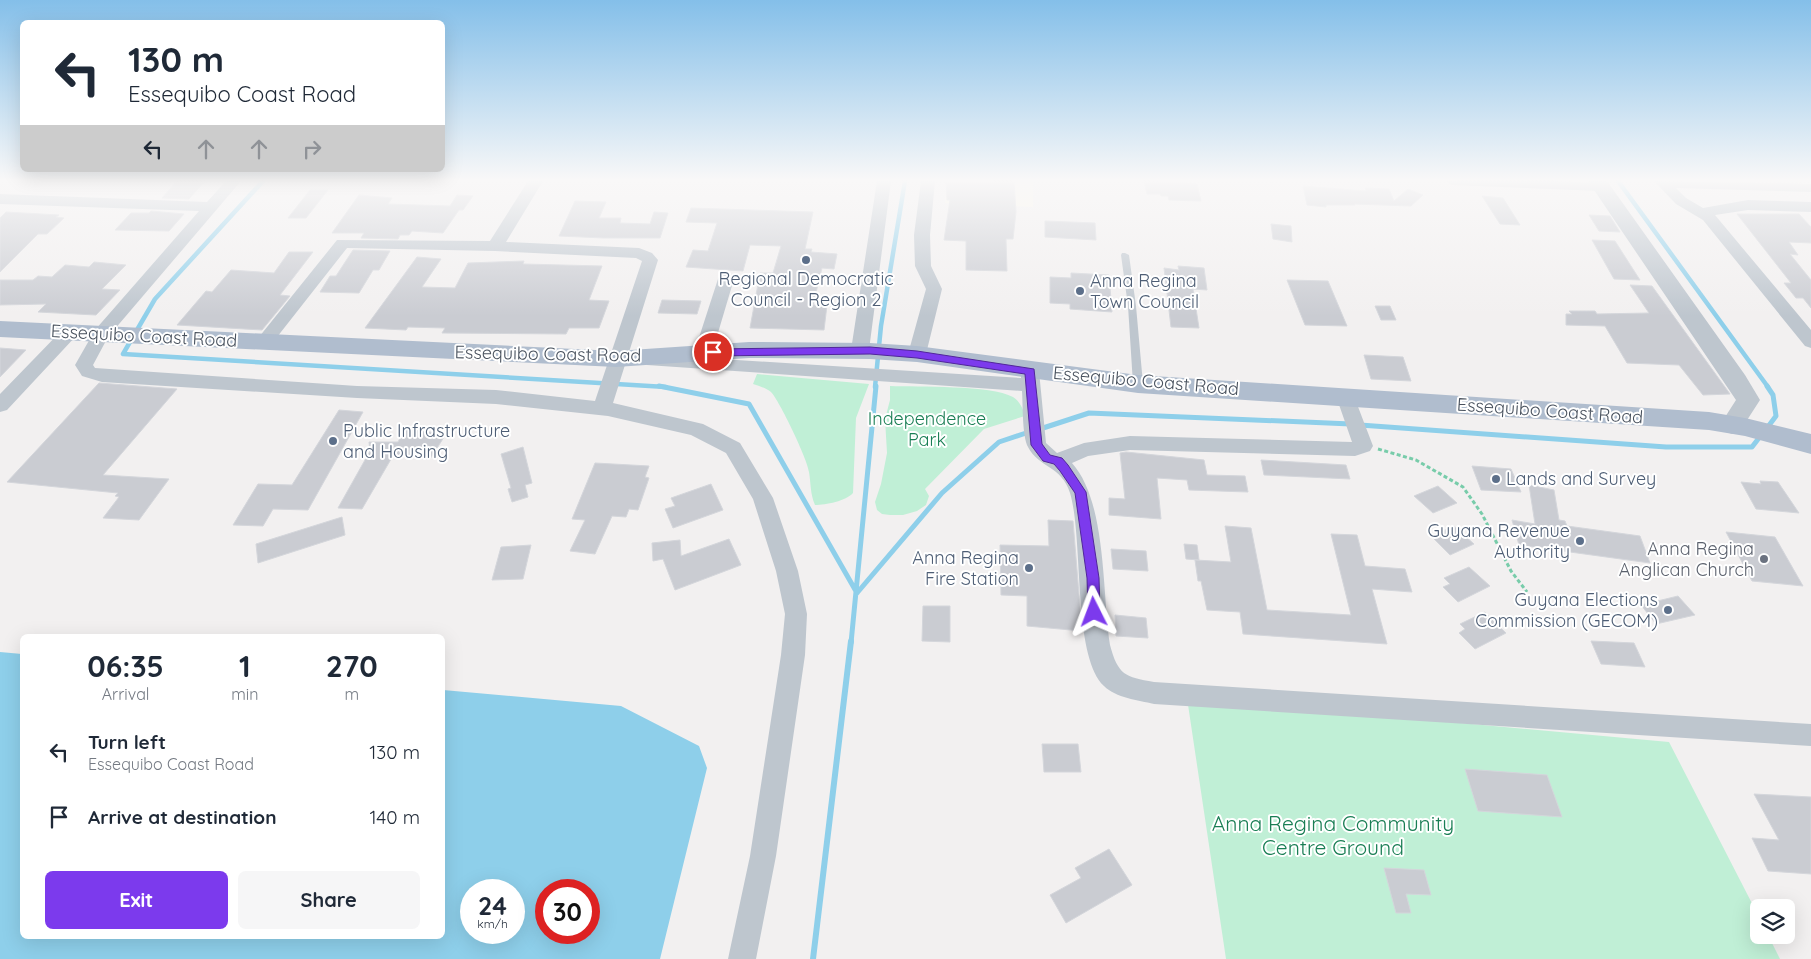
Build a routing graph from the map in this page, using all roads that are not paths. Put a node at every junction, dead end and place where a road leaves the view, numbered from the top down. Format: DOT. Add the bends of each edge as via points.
graph roads {
  1 [pos="196,226"];
  2 [pos="508,226"];
  3 [pos="879,226"];
  4 [pos="923,226"];
  5 [pos="1628,226"];
  6 [pos="1716,226"];
  7 [pos="495,246"];
  8 [pos="1125,255"];
  9 [pos="726,279"];
  10 [pos="0,328"];
  11 [pos="70,332"];
  12 [pos="107,334"];
  13 [pos="264,342"];
  14 [pos="1811,342"];
  15 [pos="865,351"];
  16 [pos="703,353"];
  17 [pos="910,362"];
  18 [pos="614,364"];
  19 [pos="1031,378"];
  20 [pos="1138,384"];
  21 [pos="604,401"];
  22 [pos="0,405"];
  23 [pos="1348,405"];
  24 [pos="1738,426"];
  25 [pos="1811,444"];
  26 [pos="1058,461"];
  27 [pos="1811,735"];
  28 [pos="742,959"];
  1 -- 12 [label="street"];
  2 -- 7 [label="street"];
  3 -- 15 [label="street"];
  4 -- 17 [label="street" via="923,266 934,289"];
  5 -- 24 [label="street" via="1748,400"];
  6 -- 14 [label="street"];
  7 -- 13 [label="street" via="342,243"];
  7 -- 18 [label="street" via="646,256 650,260 649,266"];
  8 -- 20 [label="lane"];
  9 -- 16 [label="street"];
  10 -- 11 [label="main road, Essequibo Coast Road"];
  11 -- 12 [label="main road, Essequibo Coast Road"];
  11 -- 22 [label="street"];
  12 -- 13 [label="main road, Essequibo Coast Road"];
  12 -- 21 [label="street" via="84,365 88,372 102,376 357,392"];
  13 -- 18 [label="main road, Essequibo Coast Road"];
  15 -- 16 [label="main road, Essequibo Coast Road"];
  15 -- 17 [label="main road, Essequibo Coast Road"];
  16 -- 18 [label="main road, Essequibo Coast Road"];
  17 -- 18 [label="street" via="856,374"];
  17 -- 19 [label="main road, Essequibo Coast Road"];
  18 -- 21 [label="street"];
  19 -- 20 [label="main road, Essequibo Coast Road"];
  19 -- 26 [label="street" via="1036,445 1047,458"];
  20 -- 23 [label="main road, Essequibo Coast Road"];
  21 -- 28 [label="street" via="696,429 733,448 763,498 787,570 796,614 793,655 763,856"];
  23 -- 24 [label="main road, Essequibo Coast Road" via="1708,421"];
  23 -- 26 [label="street" via="1361,440 1356,449 1130,443 1108,444"];
  24 -- 25 [label="main road, Essequibo Coast Road"];
  26 -- 27 [label="street" via="1072,478 1082,501 1102,662 1110,678 1128,687 1154,693"];
}
